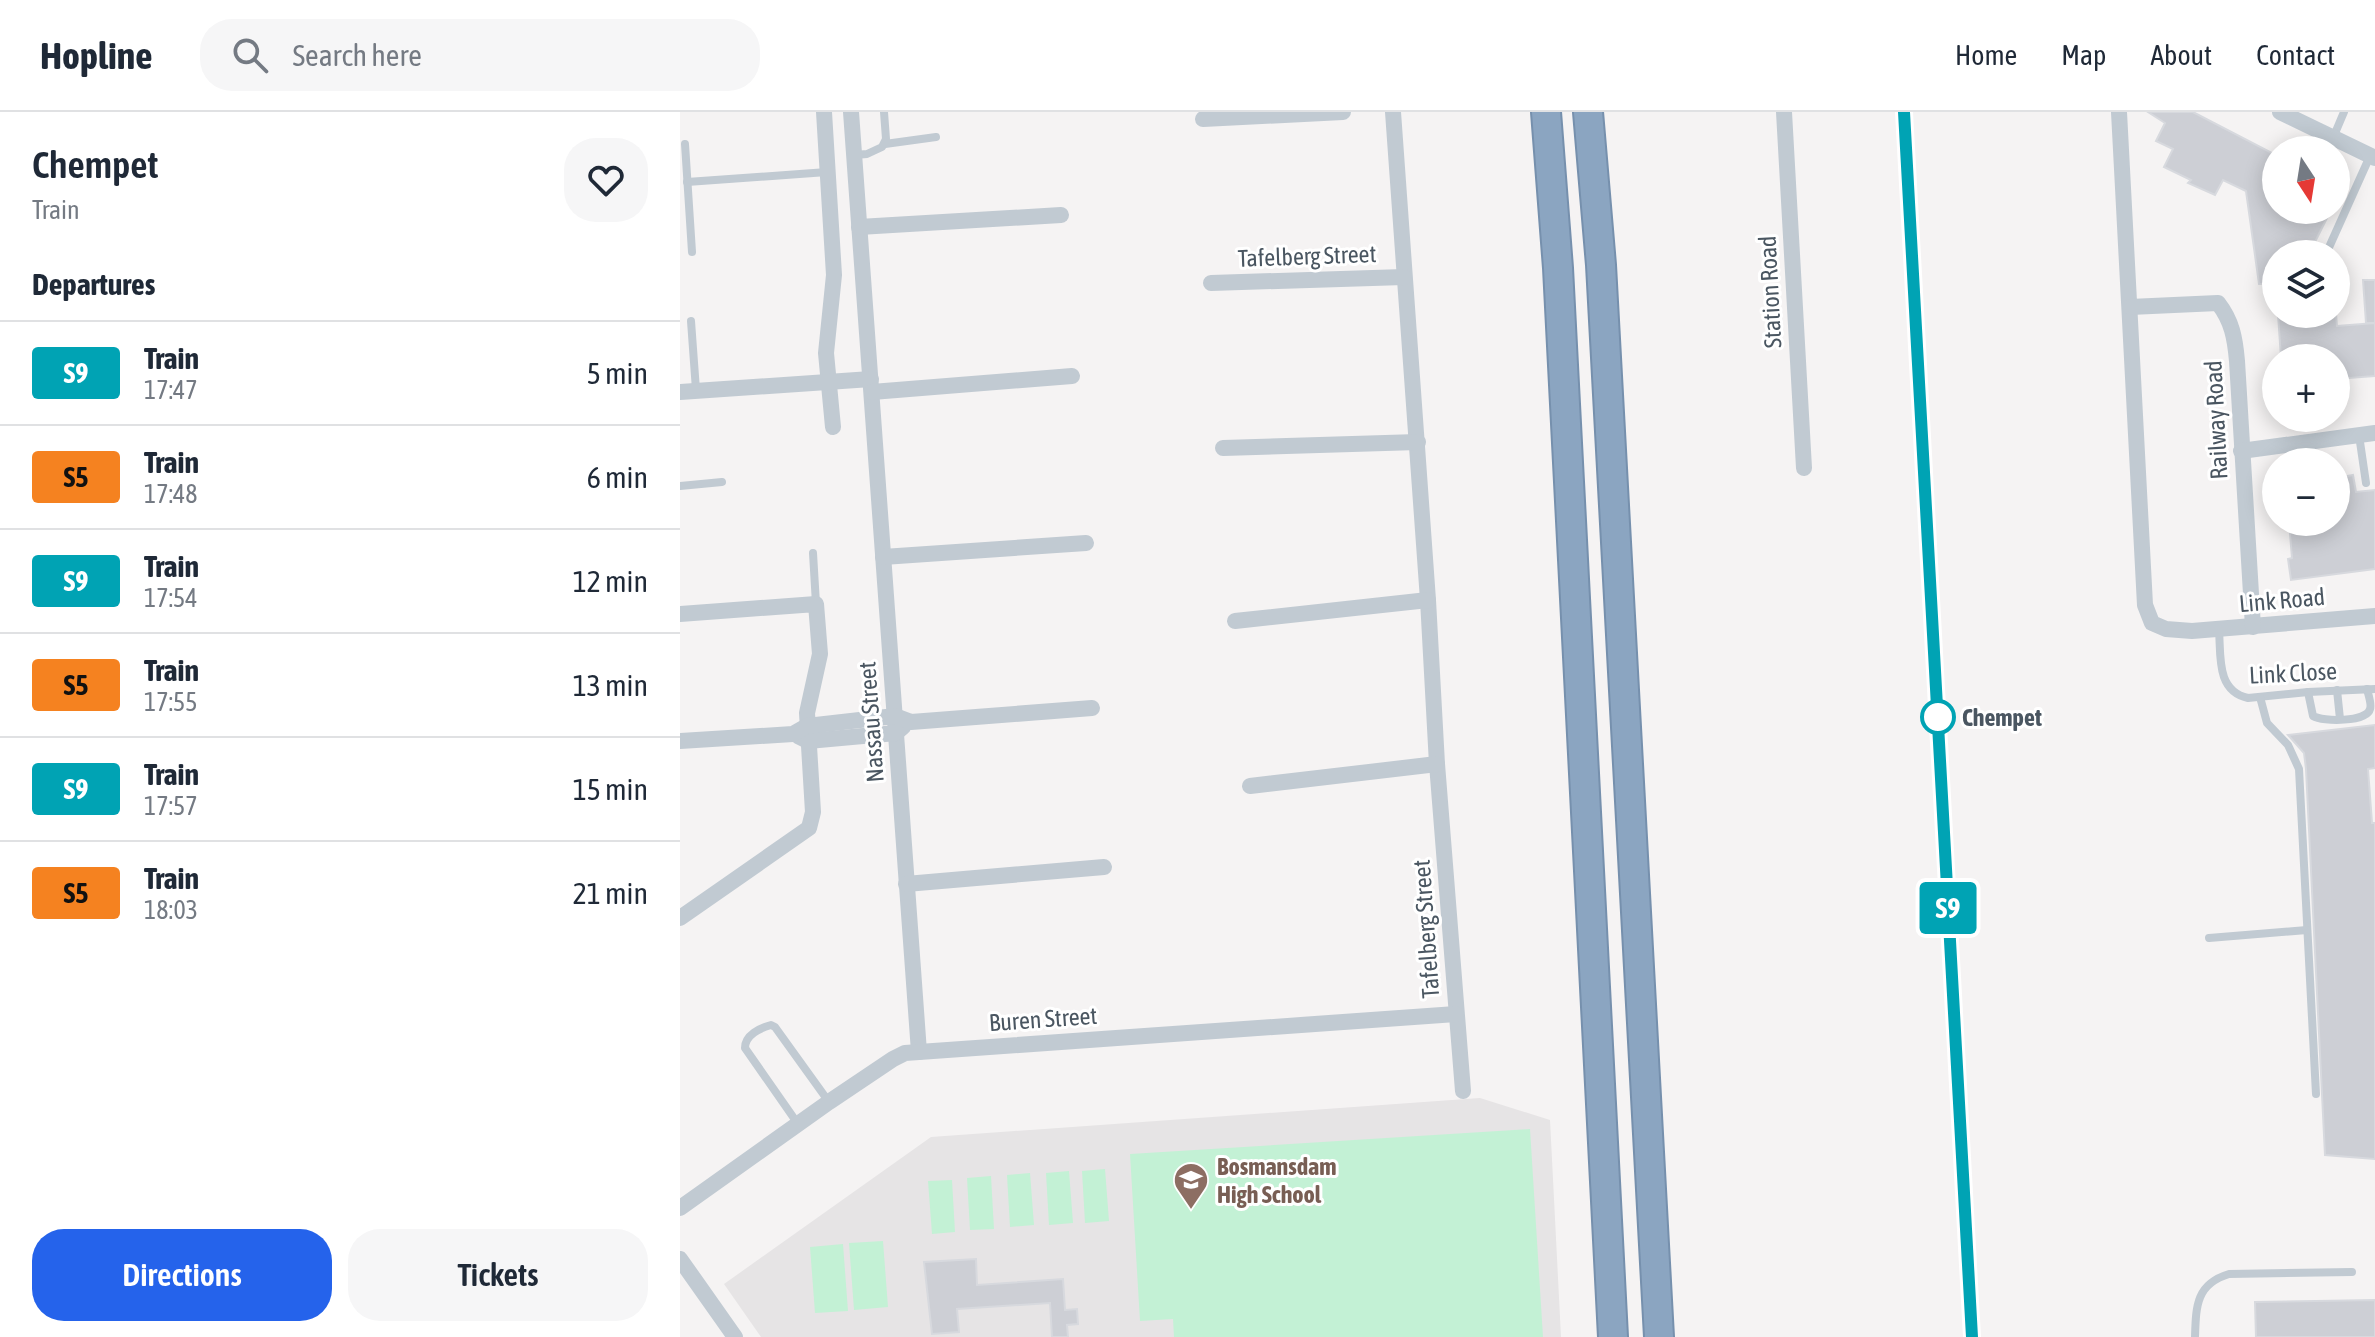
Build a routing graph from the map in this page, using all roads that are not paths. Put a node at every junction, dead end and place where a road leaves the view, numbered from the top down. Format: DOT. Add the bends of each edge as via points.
graph roads {
  1 [pos="824,112"];
  2 [pos="851,112"];
  3 [pos="884,112"];
  4 [pos="1343,112"];
  5 [pos="1393,112"];
  6 [pos="1546,112"];
  7 [pos="1588,112"];
  8 [pos="1784,112"];
  9 [pos="2119,112"];
  10 [pos="2280,112"];
  11 [pos="2344,112"];
  12 [pos="1203,119"];
  13 [pos="2329,136"];
  14 [pos="2334,136"];
  15 [pos="936,137"];
  16 [pos="685,144"];
  17 [pos="885,144"];
  18 [pos="2350,146"];
  19 [pos="854,155"];
  20 [pos="2372,157"];
  21 [pos="827,172"];
  22 [pos="687,182"];
  23 [pos="1061,215"];
  24 [pos="859,227"];
  25 [pos="2333,240"];
  26 [pos="692,252"];
  27 [pos="1404,277"];
  28 [pos="1211,283"];
  29 [pos="2130,307"];
  30 [pos="691,321"];
  31 [pos="1072,376"];
  32 [pos="828,382"];
  33 [pos="872,385"];
  34 [pos="688,391"];
  35 [pos="833,427"];
  36 [pos="2367,434"];
  37 [pos="1418,442"];
  38 [pos="1223,448"];
  39 [pos="2241,451"];
  40 [pos="1804,468"];
  41 [pos="722,482"];
  42 [pos="2366,483"];
  43 [pos="680,486"];
  44 [pos="1086,543"];
  45 [pos="813,553"];
  46 [pos="883,557"];
  47 [pos="1428,600"];
  48 [pos="816,604"];
  49 [pos="680,614"];
  50 [pos="2375,616"];
  51 [pos="1235,621"];
  52 [pos="2253,627"];
  53 [pos="2219,630"];
  54 [pos="2371,689"];
  55 [pos="2337,690"];
  56 [pos="2308,692"];
  57 [pos="2260,697"];
  58 [pos="1092,708"];
  59 [pos="2340,719"];
  60 [pos="895,724"];
  61 [pos="803,733"];
  62 [pos="680,741"];
  63 [pos="1437,764"];
  64 [pos="1250,786"];
  65 [pos="1104,867"];
  66 [pos="906,884"];
  67 [pos="680,918"];
  68 [pos="2307,930"];
  69 [pos="2209,938"];
  70 [pos="1456,1014"];
  71 [pos="919,1052"];
  72 [pos="1463,1091"];
  73 [pos="2316,1094"];
  74 [pos="829,1102"];
  75 [pos="798,1124"];
  76 [pos="680,1208"];
  77 [pos="680,1259"];
  78 [pos="2352,1272"];
  79 [pos="728,1335"];
  80 [pos="1613,1337"];
  81 [pos="1659,1337"];
  82 [pos="2195,1337"];
  1 -- 21 [label="street"];
  2 -- 19 [label="street, Nassau Street"];
  3 -- 17 [label="lane"];
  4 -- 12 [label="street"];
  5 -- 27 [label="street, Tafelberg Street"];
  6 -- 80 [label="highway"];
  7 -- 81 [label="highway" via="1601,265"];
  8 -- 40 [label="street, Station Road"];
  9 -- 29 [label="street"];
  10 -- 13 [label="street"];
  11 -- 14 [label="lane"];
  15 -- 17 [label="lane"];
  16 -- 22 [label="lane"];
  17 -- 19 [label="lane" via="875,152"];
  18 -- 20 [label="street"];
  19 -- 24 [label="street, Nassau Street"];
  20 -- 25 [label="lane"];
  21 -- 22 [label="lane"];
  21 -- 32 [label="street" via="834,275"];
  22 -- 26 [label="lane"];
  23 -- 24 [label="street"];
  24 -- 33 [label="street, Nassau Street"];
  27 -- 28 [label="street, Tafelberg Street"];
  27 -- 37 [label="street, Tafelberg Street"];
  29 -- 39 [label="street, Railway Road" via="2218,303 2234,333"];
  29 -- 53 [label="street, Link Road" via="2145,605 2152,623 2166,629"];
  30 -- 34 [label="lane"];
  31 -- 33 [label="street"];
  32 -- 33 [label="street"];
  32 -- 34 [label="street"];
  32 -- 35 [label="street"];
  33 -- 46 [label="street, Nassau Street"];
  36 -- 39 [label="street"];
  36 -- 42 [label="lane"];
  37 -- 38 [label="street"];
  37 -- 47 [label="street, Tafelberg Street"];
  39 -- 52 [label="street, Railway Road"];
  41 -- 43 [label="lane"];
  44 -- 46 [label="street"];
  45 -- 48 [label="lane"];
  46 -- 60 [label="street, Nassau Street"];
  47 -- 51 [label="street"];
  47 -- 63 [label="street, Tafelberg Street"];
  48 -- 49 [label="street"];
  48 -- 61 [label="street" via="820,654"];
  50 -- 52 [label="street, Link Road"];
  52 -- 53 [label="street, Link Road"];
  53 -- 57 [label="lane, Link Close" via="2226,685 2240,696"];
  54 -- 55 [label="lane, Link Close"];
  54 -- 59 [label="lane" via="2369,713"];
  55 -- 56 [label="lane, Link Close"];
  55 -- 59 [label="lane"];
  56 -- 57 [label="lane, Link Close"];
  56 -- 59 [label="lane" via="2313,716"];
  57 -- 68 [label="lane" via="2267,723 2288,745 2299,769"];
  58 -- 60 [label="street, Nassau Street"];
  60 -- 61 [label="street"];
  60 -- 66 [label="street, Nassau Street"];
  61 -- 62 [label="street"];
  61 -- 67 [label="street" via="813,812 809,828"];
  63 -- 64 [label="street"];
  63 -- 70 [label="street, Tafelberg Street"];
  65 -- 66 [label="street"];
  66 -- 71 [label="street, Nassau Street"];
  68 -- 69 [label="lane"];
  68 -- 73 [label="lane"];
  70 -- 71 [label="street, Buren Street"];
  70 -- 72 [label="street, Tafelberg Street"];
  71 -- 74 [label="street, Buren Street" via="893,1059"];
  74 -- 75 [label="street, Buren Street"];
  74 -- 75 [label="lane" via="775,1027 755,1032 745,1048"];
  75 -- 76 [label="street, Buren Street"];
  77 -- 79 [label="street"];
  78 -- 82 [label="lane" via="2217,1278 2204,1287"];
}
